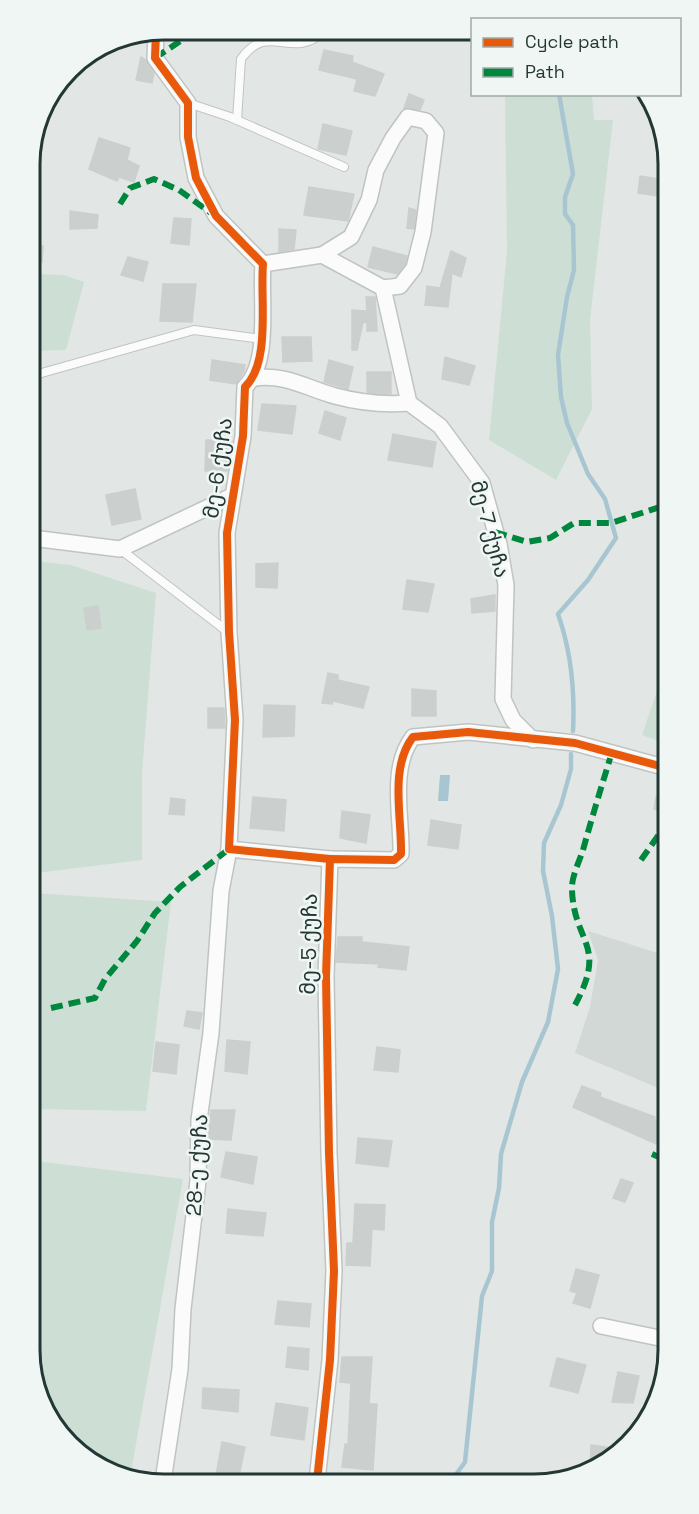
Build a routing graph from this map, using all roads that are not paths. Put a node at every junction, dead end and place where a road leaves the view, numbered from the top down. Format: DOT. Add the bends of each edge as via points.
graph roads {
  1 [pos="156,41"];
  2 [pos="270,41"];
  3 [pos="278,41"];
  4 [pos="314,41"];
  5 [pos="188,103"];
  6 [pos="237,120"];
  7 [pos="344,166"];
  8 [pos="322,255"];
  9 [pos="262,264"];
  10 [pos="383,288"];
  11 [pos="263,339"];
  12 [pos="41,373"];
  13 [pos="255,378"];
  14 [pos="409,403"];
  15 [pos="232,496"];
  16 [pos="41,539"];
  17 [pos="120,549"];
  18 [pos="229,632"];
  19 [pos="533,740"];
  20 [pos="658,766"];
  21 [pos="229,849"];
  22 [pos="330,859"];
  23 [pos="601,1326"];
  24 [pos="658,1338"];
  25 [pos="165,1474"];
  26 [pos="318,1474"];
  1 -- 5 [label="street" via="155,58"];
  2 -- 6 [label="lane" via="247,51 241,59"];
  3 -- 4 [label="lane" via="302,45"];
  5 -- 6 [label="lane"];
  5 -- 9 [label="street" via="188,137 196,178 216,216"];
  6 -- 7 [label="lane"];
  8 -- 9 [label="street"];
  8 -- 10 [label="street"];
  8 -- 10 [label="street" via="351,237 369,200 376,170 408,117 426,121 436,133 414,268 400,286"];
  9 -- 11 [label="street, მე-6 ქუჩა"];
  10 -- 14 [label="street"];
  11 -- 12 [label="lane" via="194,330"];
  11 -- 13 [label="street, მე-6 ქუჩა"];
  13 -- 14 [label="street" via="275,375 377,406"];
  13 -- 15 [label="street, მე-6 ქუჩა" via="245,387 243,436"];
  14 -- 19 [label="street, მე-7 ქუჩა" via="440,426 482,483 506,585 504,699 513,720"];
  15 -- 17 [label="street"];
  15 -- 18 [label="street, მე-6 ქუჩა" via="227,532"];
  16 -- 17 [label="street"];
  17 -- 18 [label="lane"];
  18 -- 21 [label="street, მე-6 ქუჩა" via="235,720"];
  19 -- 20 [label="street" via="575,743"];
  19 -- 22 [label="street" via="468,732 413,737 403,749 399,787 401,854 394,860"];
  21 -- 22 [label="street"];
  21 -- 25 [label="street, 28-ე ქუჩა" via="221,891 211,1033 199,1120 198,1181 180,1369"];
  22 -- 26 [label="street, მე-5 ქუჩა" via="326,976 334,1272 330,1360"];
  23 -- 24 [label="street"];
}
